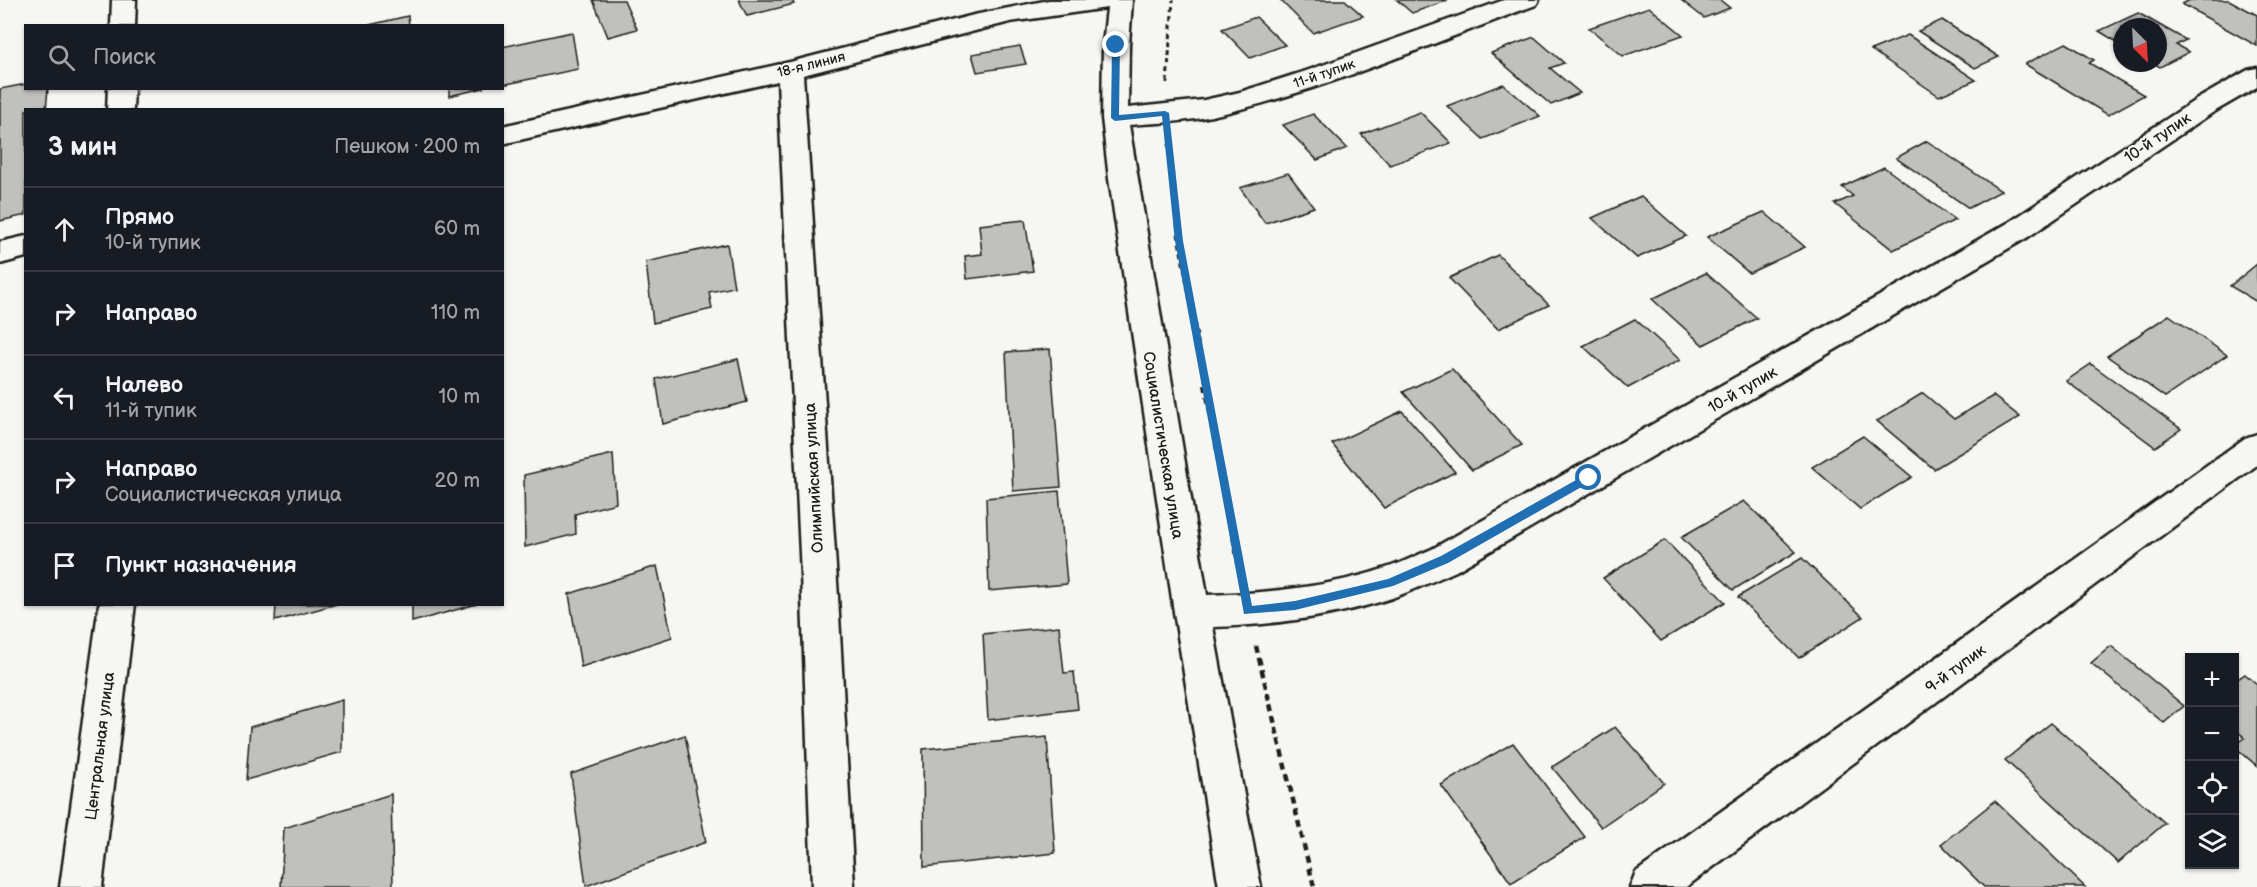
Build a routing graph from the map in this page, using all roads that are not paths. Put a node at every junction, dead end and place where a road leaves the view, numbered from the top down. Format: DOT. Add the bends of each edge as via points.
graph roads {
  1 [pos="124,0"];
  2 [pos="1120,0"];
  3 [pos="1527,0"];
  4 [pos="1059,2"];
  5 [pos="123,24"];
  6 [pos="790,70"];
  7 [pos="2257,76"];
  8 [pos="121,90"];
  9 [pos="120,108"];
  10 [pos="1115,118"];
  11 [pos="504,135"];
  12 [pos="24,247"];
  13 [pos="0,253"];
  14 [pos="2257,447"];
  15 [pos="117,606"];
  16 [pos="1192,612"];
  17 [pos="80,887"];
  18 [pos="833,887"];
  19 [pos="1240,887"];
  20 [pos="1651,887"];
  1 -- 5 [label="street"];
  2 -- 4 [label="street, 18-я линия"];
  2 -- 10 [label="street, Социалистическая улица"];
  3 -- 10 [label="street, 11-й тупик" via="1246,99 1204,109"];
  4 -- 6 [label="street, 18-я линия"];
  6 -- 11 [label="street, 18-я линия"];
  6 -- 18 [label="street, Олимпийская улица"];
  7 -- 16 [label="street, 10-й тупик" via="2203,107 2018,230 1444,560 1389,583 1295,605"];
  8 -- 9 [label="street"];
  10 -- 16 [label="street, Социалистическая улица"];
  12 -- 13 [label="street"];
  14 -- 20 [label="street, 9-й тупик"];
  15 -- 17 [label="street, Центральная улица"];
  16 -- 19 [label="street, Социалистическая улица"];
}
